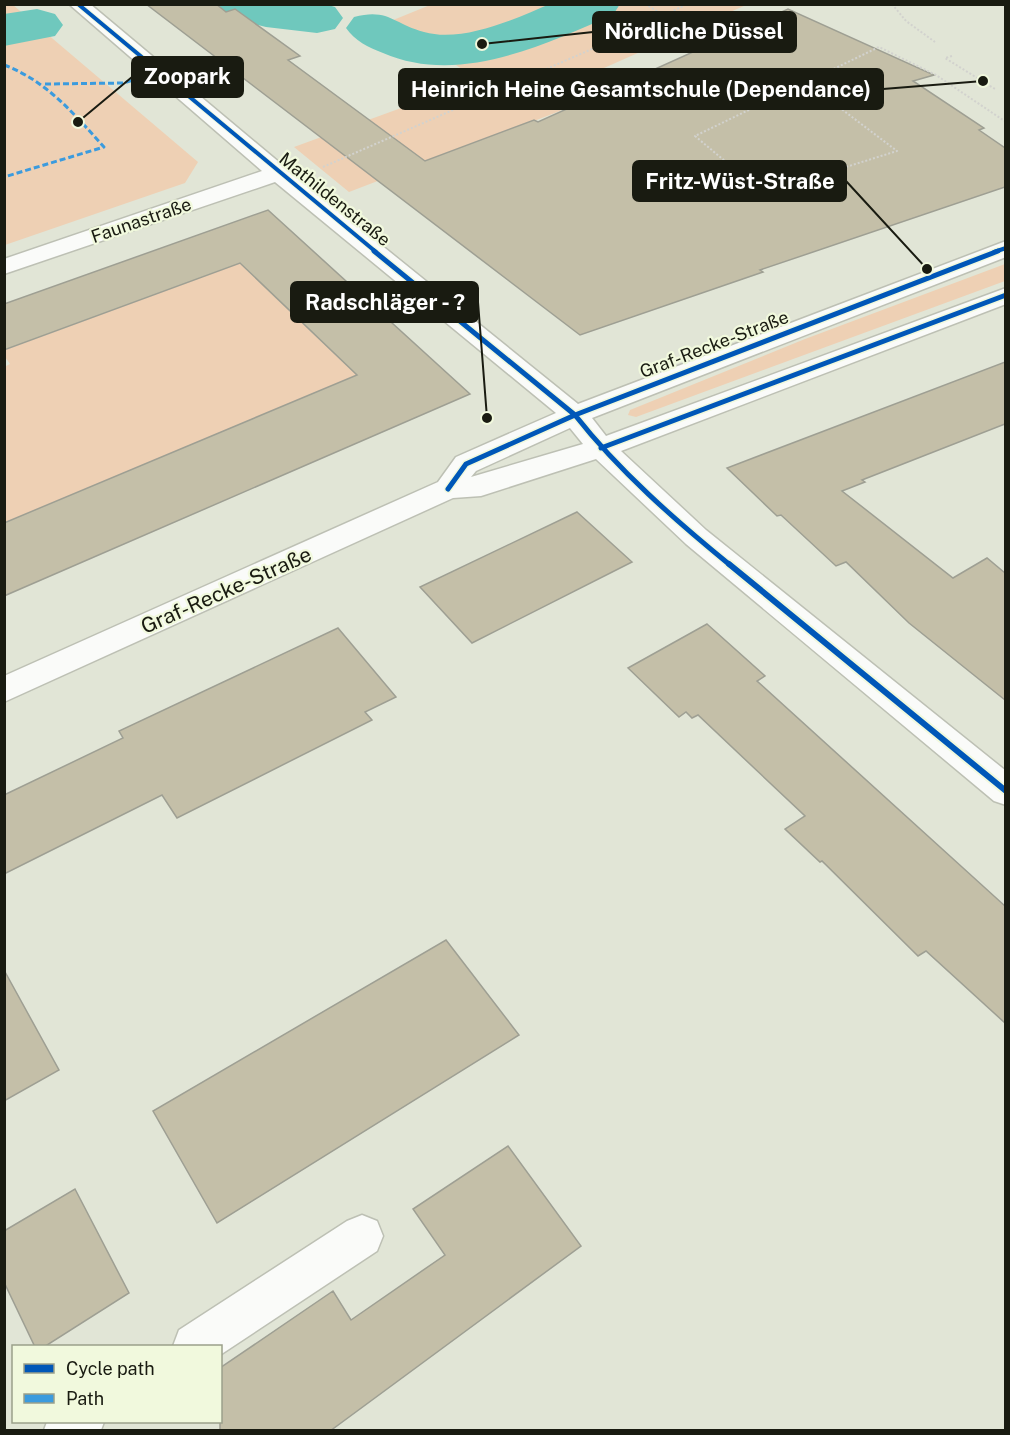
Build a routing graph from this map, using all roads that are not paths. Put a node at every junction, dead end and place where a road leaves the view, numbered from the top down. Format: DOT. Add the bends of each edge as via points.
graph roads {
  1 [pos="78,4"];
  2 [pos="283,177"];
  3 [pos="1005,248"];
  4 [pos="4,267"];
  5 [pos="1005,295"];
  6 [pos="575,415"];
  7 [pos="601,448"];
  8 [pos="448,489"];
  9 [pos="4,690"];
  10 [pos="1005,791"];
  11 [pos="362,1236"];
  12 [pos="198,1345"];
  1 -- 2 [label="street, Mathildenstraße"];
  2 -- 4 [label="street, Faunastraße"];
  2 -- 6 [label="street, Mathildenstraße"];
  3 -- 6 [label="street, Graf-Recke-Straße"];
  5 -- 7 [label="street, Graf-Recke-Straße"];
  6 -- 7 [label="street, Mathildenstraße"];
  6 -- 8 [label="street, Graf-Recke-Straße" via="466,464"];
  7 -- 8 [label="street, Graf-Recke-Straße" via="482,486"];
  7 -- 10 [label="street, Mathildenstraße" via="696,537"];
  8 -- 9 [label="street, Graf-Recke-Straße"];
  11 -- 12 [label="street"];
}
